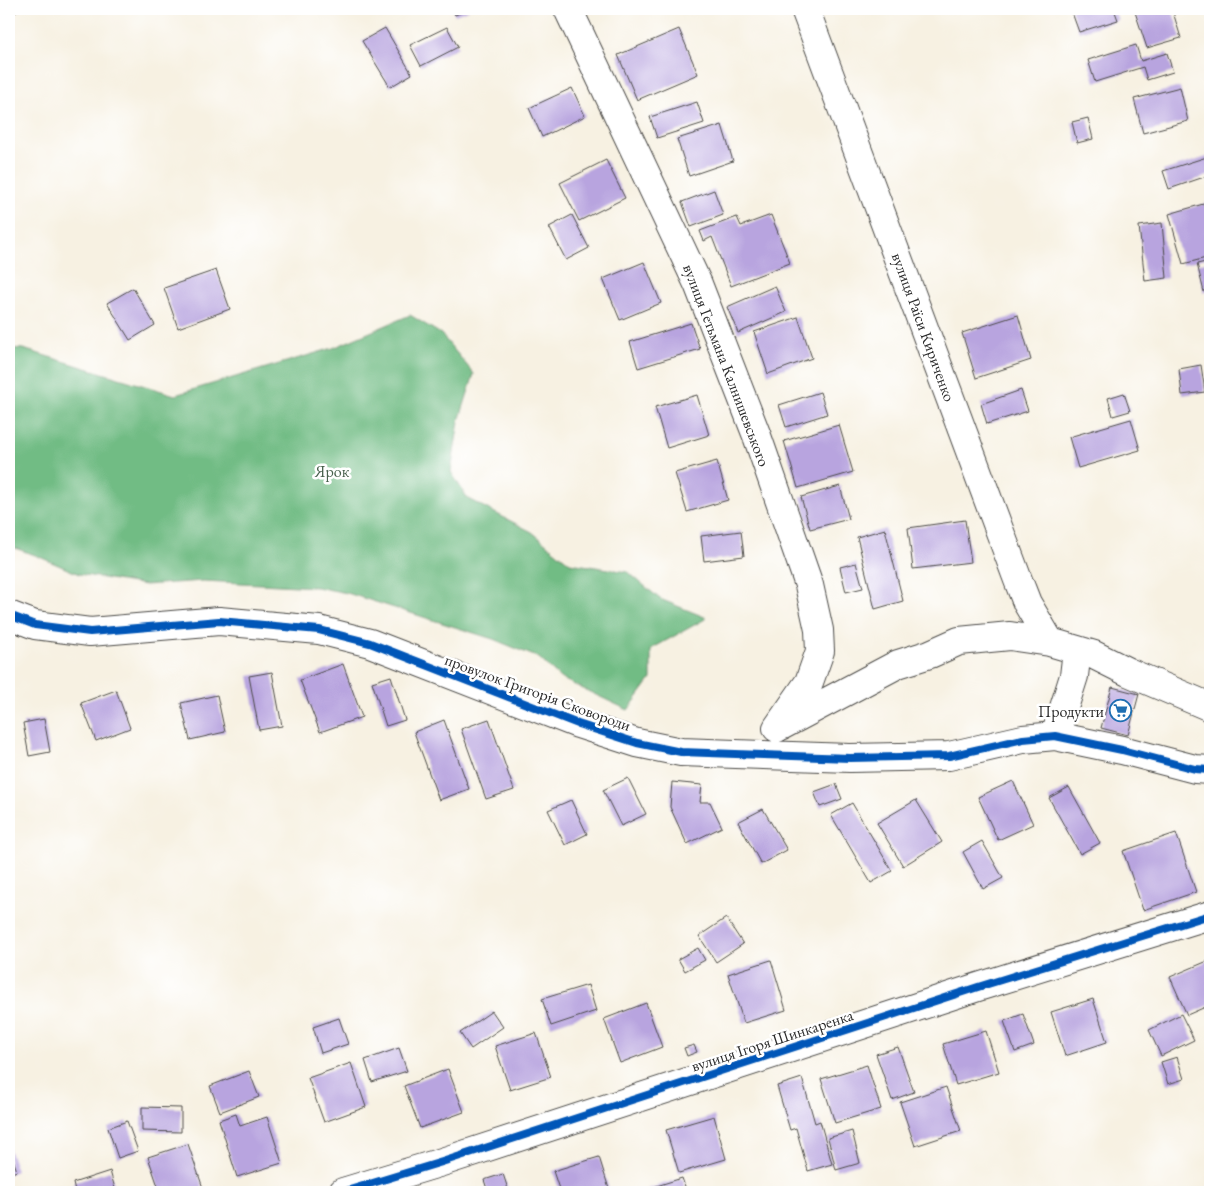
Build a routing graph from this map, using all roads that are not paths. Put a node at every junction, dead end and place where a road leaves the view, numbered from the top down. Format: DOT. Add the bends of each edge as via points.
graph roads {
  1 [pos="568,9"];
  2 [pos="806,9"];
  3 [pos="9,615"];
  4 [pos="1050,642"];
  5 [pos="1077,650"];
  6 [pos="1210,707"];
  7 [pos="777,728"];
  8 [pos="1055,736"];
  9 [pos="718,754"];
  10 [pos="1210,770"];
  11 [pos="1210,915"];
  12 [pos="343,1192"];
  1 -- 7 [label="street, вулиця Гетьмана Калнишевського" via="698,284 809,585 820,651 809,682"];
  2 -- 4 [label="street, вулиця Раїси Кириченко" via="1014,572 1027,603"];
  3 -- 9 [label="street, провулок Григорія Сковороди" via="35,625 90,632 219,621 319,630 370,643 569,721 637,743 681,752"];
  4 -- 5 [label="street"];
  4 -- 7 [label="street" via="1010,636 959,641 898,664"];
  5 -- 6 [label="street"];
  5 -- 8 [label="street" via="1074,676"];
  7 -- 9 [label="street"];
  8 -- 9 [label="street, провулок Григорія Сковороди" via="1023,739 949,756 850,758"];
  8 -- 10 [label="street, провулок Григорія Сковороди"];
  11 -- 12 [label="street, вулиця Ігоря Шинкаренка"];
}
